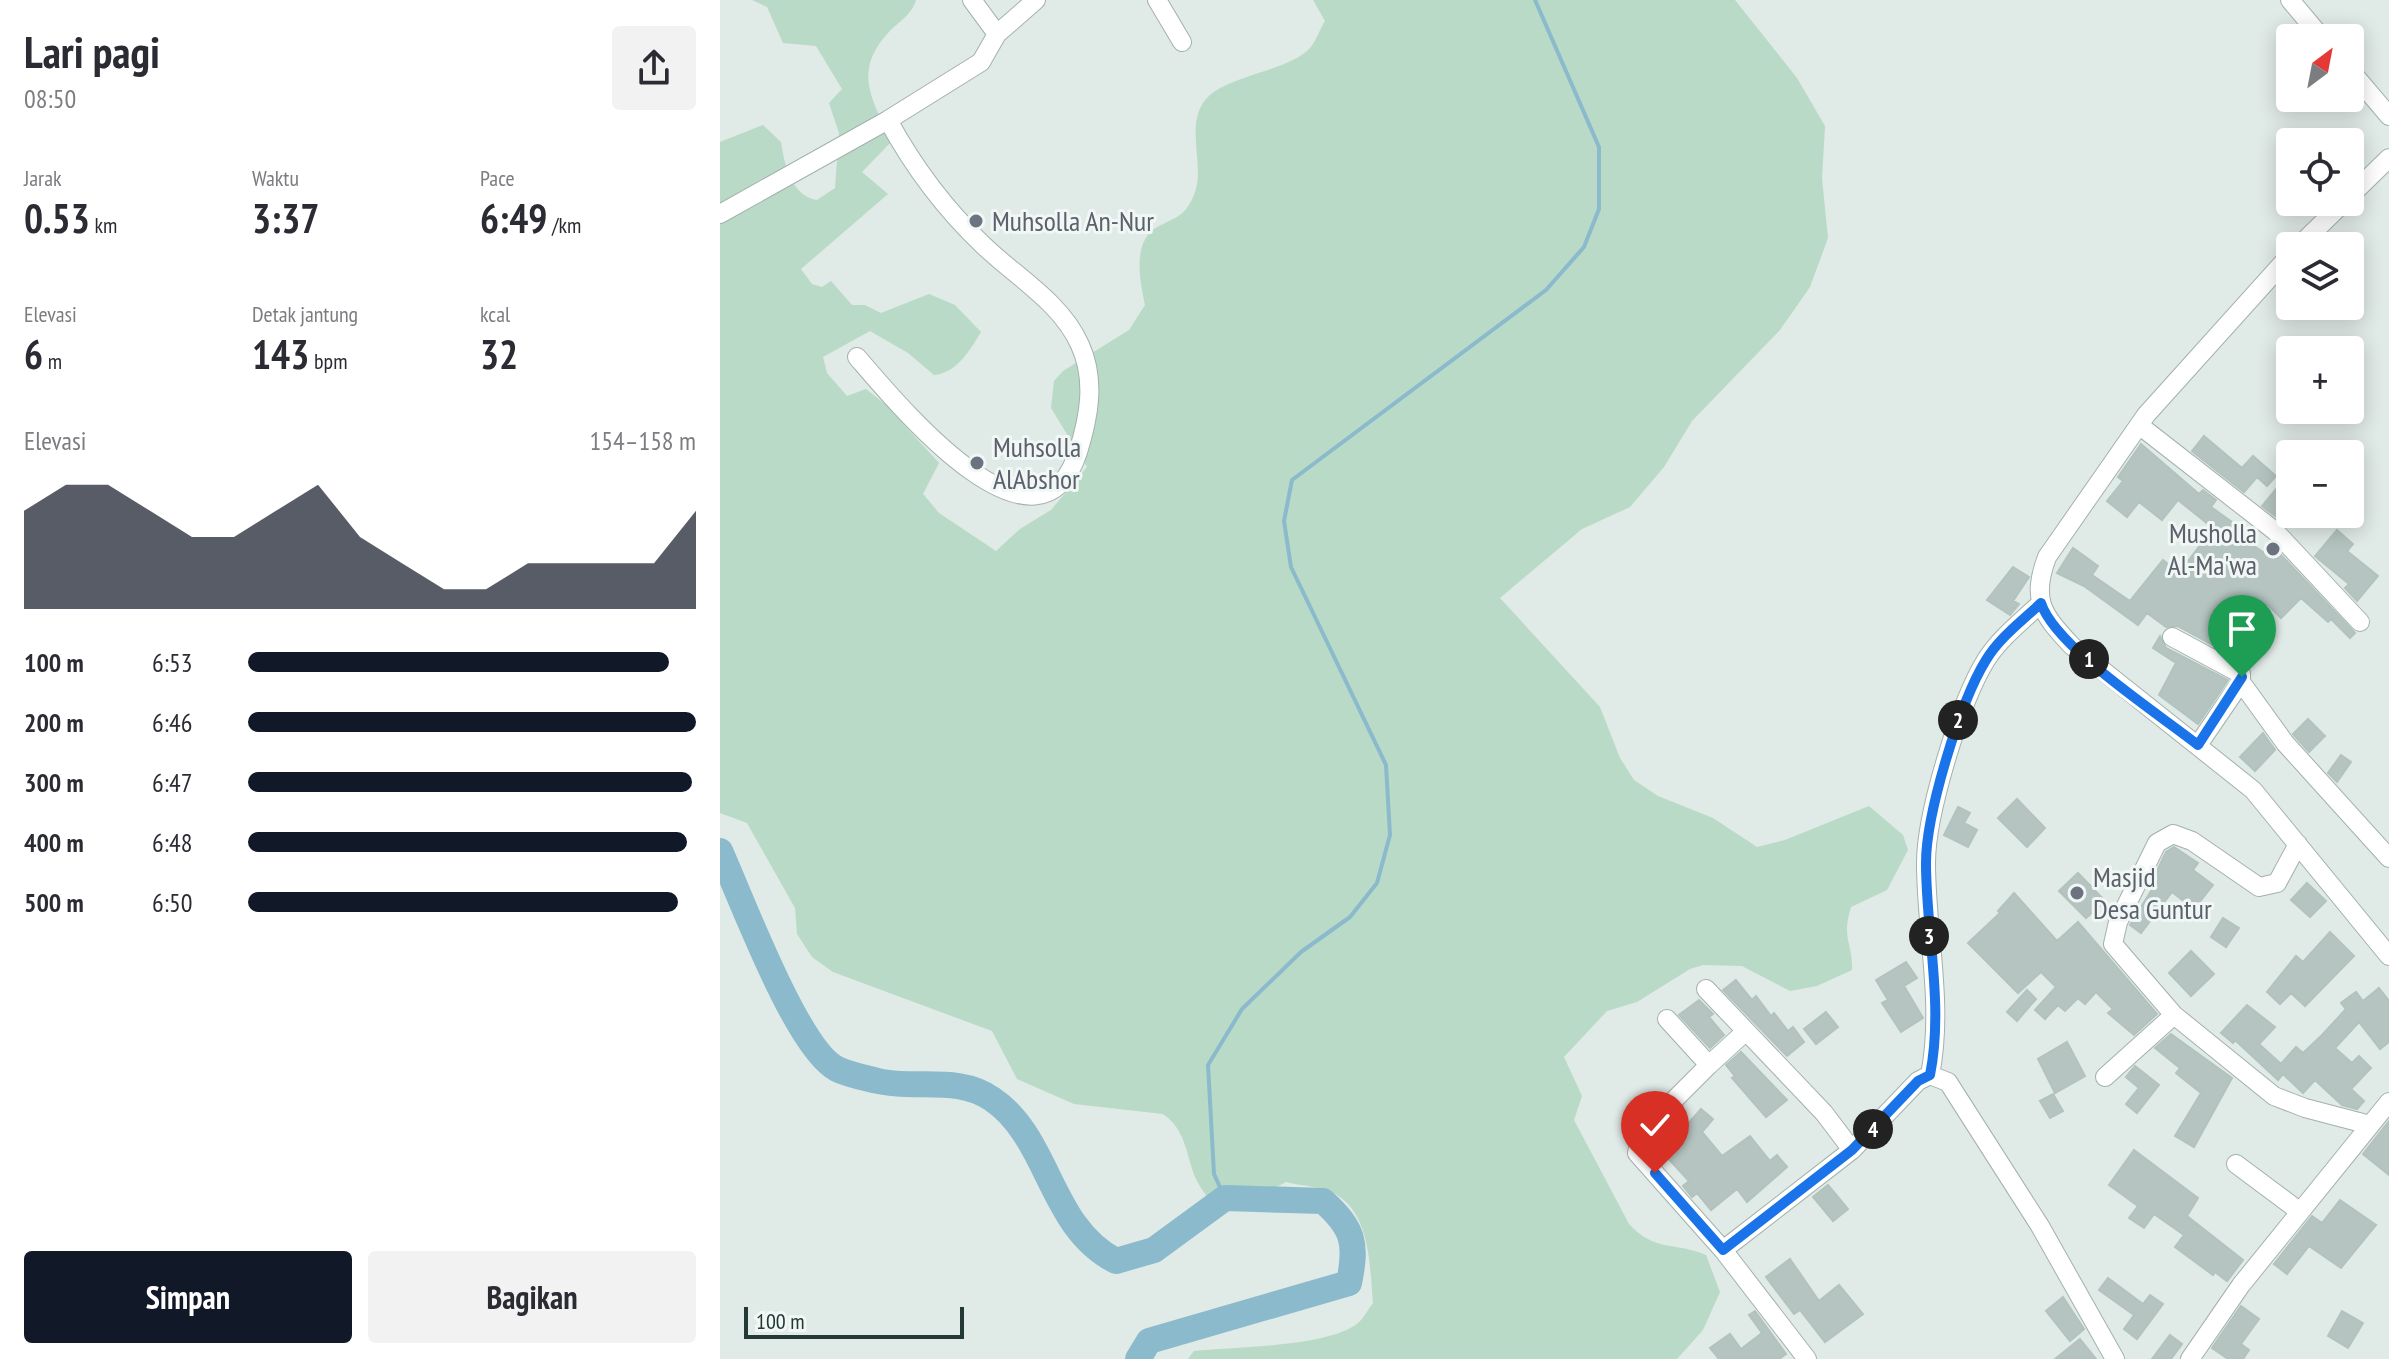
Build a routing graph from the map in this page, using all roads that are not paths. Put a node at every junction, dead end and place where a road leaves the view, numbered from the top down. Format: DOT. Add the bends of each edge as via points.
graph roads {
  1 [pos="972,0"];
  2 [pos="1036,0"];
  3 [pos="1157,0"];
  4 [pos="2290,0"];
  5 [pos="2310,24"];
  6 [pos="997,34"];
  7 [pos="1182,42"];
  8 [pos="2364,87"];
  9 [pos="2389,116"];
  10 [pos="888,120"];
  11 [pos="2389,158"];
  12 [pos="2364,182"];
  13 [pos="720,214"];
  14 [pos="2330,216"];
  15 [pos="2313,232"];
  16 [pos="2276,271"];
  17 [pos="857,357"];
  18 [pos="2139,425"];
  19 [pos="2041,603"];
  20 [pos="2360,622"];
  21 [pos="2172,637"];
  22 [pos="2241,682"];
  23 [pos="2198,745"];
  24 [pos="2298,844"];
  25 [pos="2389,858"];
  26 [pos="2389,956"];
  27 [pos="1706,989"];
  28 [pos="2174,1015"];
  29 [pos="1667,1019"];
  30 [pos="1745,1032"];
  31 [pos="1709,1065"];
  32 [pos="1930,1075"];
  33 [pos="2105,1077"];
  34 [pos="2389,1102"];
  35 [pos="2370,1125"];
  36 [pos="1852,1150"];
  37 [pos="2236,1164"];
  38 [pos="2299,1211"];
  39 [pos="1723,1250"];
  40 [pos="1807,1359"];
  41 [pos="2115,1359"];
  42 [pos="2190,1359"];
  1 -- 6 [label="street"];
  2 -- 6 [label="street"];
  3 -- 7 [label="street"];
  4 -- 5 [label="street"];
  6 -- 10 [label="street" via="981,62"];
  8 -- 9 [label="street"];
  10 -- 13 [label="street"];
  10 -- 17 [label="street" via="928,183 984,246 1066,321 1080,344 1090,397 1073,467 1046,496 998,486 942,450"];
  11 -- 12 [label="street"];
  14 -- 15 [label="street"];
  16 -- 18 [label="street"];
  18 -- 19 [label="street" via="2047,557 2038,580"];
  18 -- 20 [label="street" via="2275,531"];
  19 -- 23 [label="street" via="2050,623 2072,646"];
  19 -- 32 [label="street" via="1987,658 1970,691 1932,822 1926,861 1935,1016"];
  21 -- 22 [label="street" via="2233,667"];
  22 -- 23 [label="street"];
  22 -- 25 [label="street" via="2285,743"];
  23 -- 24 [label="street" via="2253,790"];
  24 -- 26 [label="street"];
  24 -- 28 [label="street" via="2277,883 2259,887 2192,841 2173,834 2157,843 2113,944"];
  27 -- 30 [label="street"];
  28 -- 33 [label="street"];
  28 -- 35 [label="street" via="2274,1096"];
  29 -- 31 [label="street"];
  30 -- 31 [label="street"];
  30 -- 36 [label="street" via="1824,1113"];
  31 -- 39 [label="street" via="1641,1133 1637,1153"];
  32 -- 36 [label="street"];
  32 -- 41 [label="street" via="1948,1082 2040,1226"];
  34 -- 35 [label="street"];
  35 -- 38 [label="street"];
  36 -- 39 [label="street"];
  37 -- 38 [label="street"];
  38 -- 42 [label="street"];
  39 -- 40 [label="street"];
}
